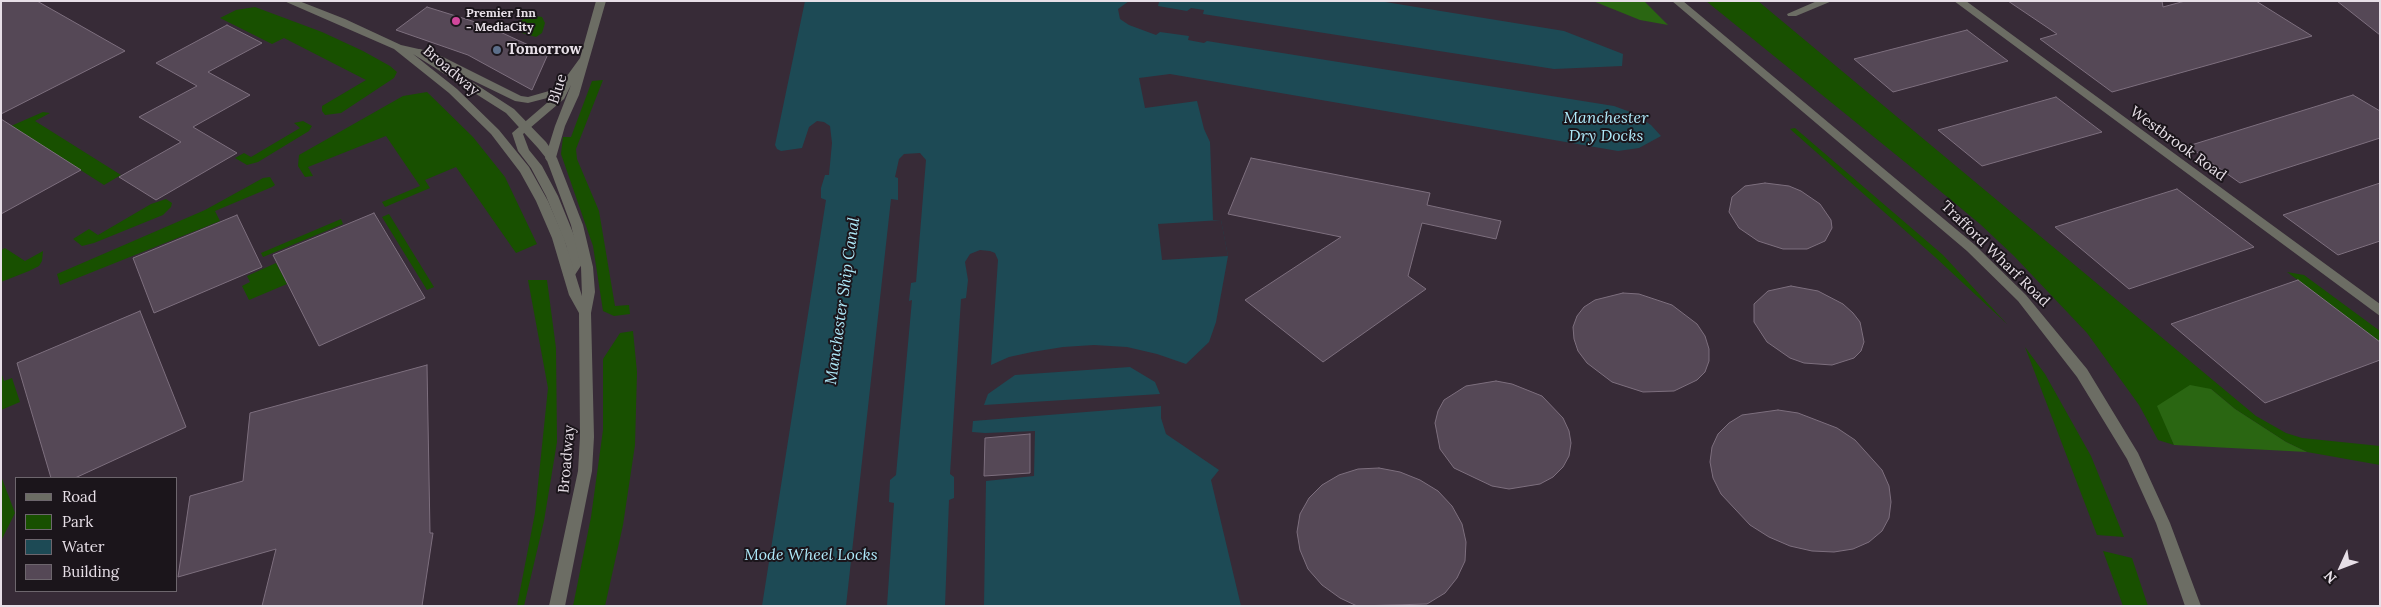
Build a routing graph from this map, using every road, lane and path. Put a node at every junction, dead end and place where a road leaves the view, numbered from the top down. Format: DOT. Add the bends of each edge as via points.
graph roads {
  1 [pos="289,1"];
  2 [pos="601,1"];
  3 [pos="1677,1"];
  4 [pos="1827,1"];
  5 [pos="1959,1"];
  6 [pos="1792,14"];
  7 [pos="398,48"];
  8 [pos="419,52"];
  9 [pos="583,60"];
  10 [pos="568,82"];
  11 [pos="526,127"];
  12 [pos="551,158"];
  13 [pos="569,275"];
  14 [pos="2380,311"];
  15 [pos="585,313"];
  16 [pos="557,606"];
  17 [pos="2193,606"];
  1 -- 7 [label="street, Broadway"];
  2 -- 9 [label="street, Blue"];
  3 -- 17 [label="street, Trafford Wharf Road" via="1922,205 1971,248 2028,306 2082,373 2133,458 2163,523"];
  4 -- 6 [label="street"];
  5 -- 14 [label="street, Westbrook Road"];
  7 -- 8 [label="street, Broadway"];
  7 -- 13 [label="street, Broadway" via="453,91 495,132 525,170 558,238"];
  8 -- 10 [label="street, Broadway" via="528,100 545,96"];
  8 -- 11 [label="street, Broadway" via="500,103"];
  9 -- 10 [label="street, Broadway"];
  9 -- 12 [label="street, Blue"];
  10 -- 11 [label="street, Broadway" via="560,97"];
  11 -- 12 [label="street, Broadway"];
  11 -- 13 [label="street" via="517,134 552,196 572,245 576,264"];
  12 -- 15 [label="street, Broadway" via="577,225 587,267 589,292"];
  13 -- 15 [label="street, Broadway"];
  15 -- 16 [label="street, Broadway" via="585,471"];
}
